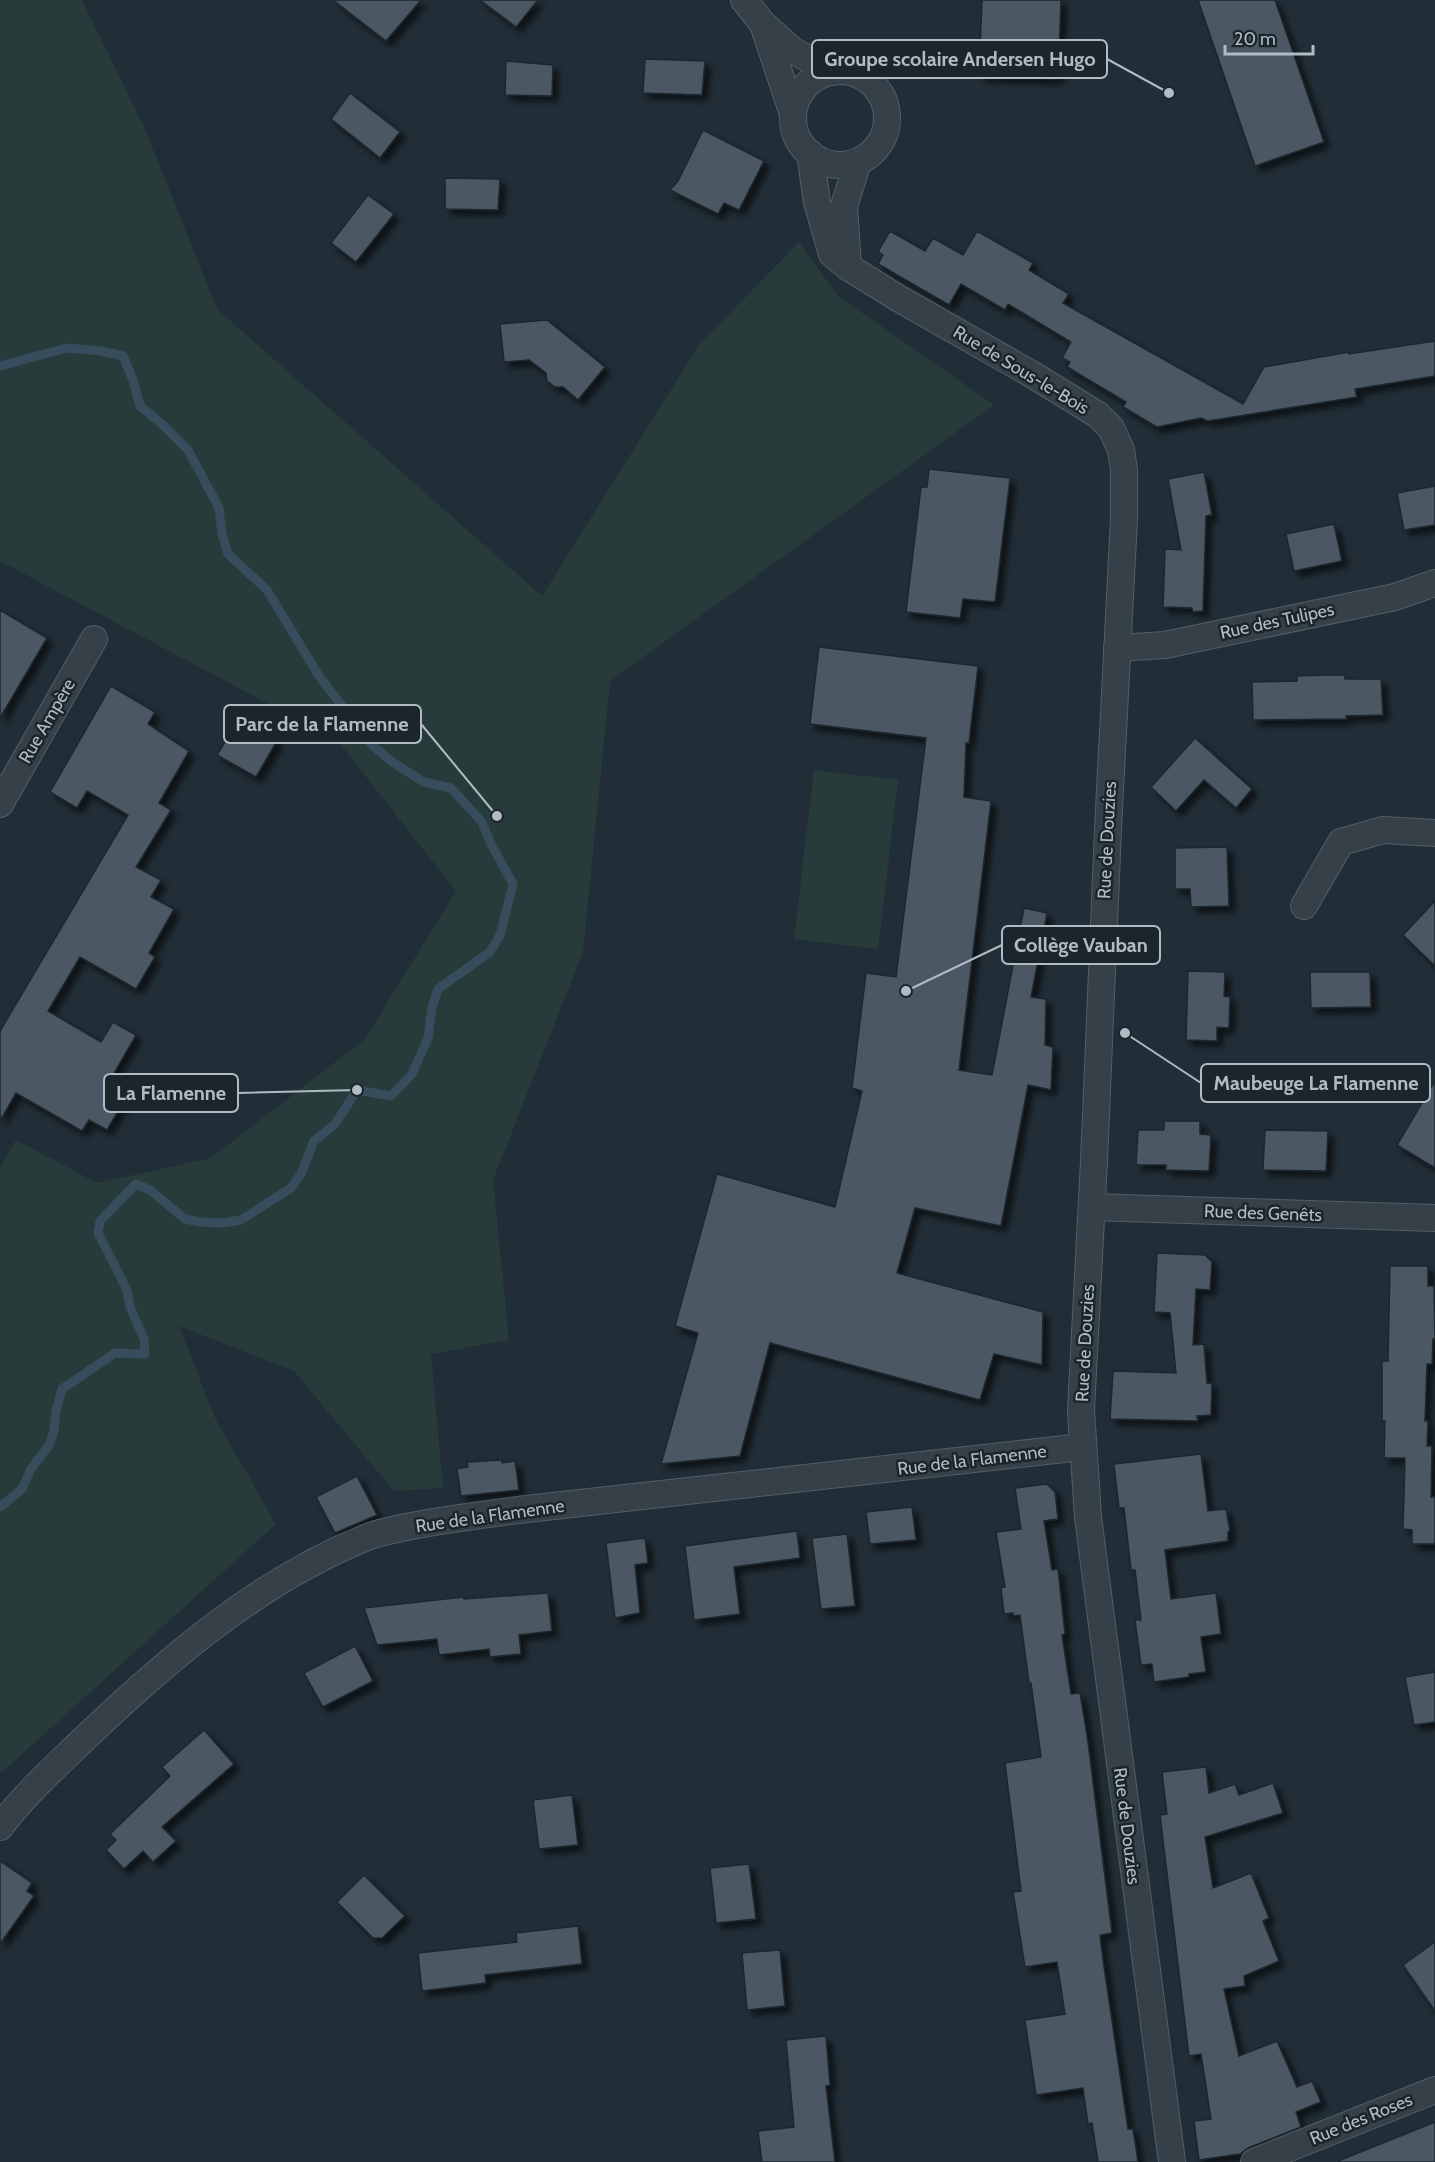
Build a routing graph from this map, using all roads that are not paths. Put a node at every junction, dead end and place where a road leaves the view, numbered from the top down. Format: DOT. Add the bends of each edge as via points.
graph roads {
  1 [pos="744,0"];
  2 [pos="763,24"];
  3 [pos="833,72"];
  4 [pos="793,114"];
  5 [pos="810,153"];
  6 [pos="858,162"];
  7 [pos="848,267"];
  8 [pos="1124,519"];
  9 [pos="1435,583"];
  10 [pos="94,639"];
  11 [pos="1117,648"];
  12 [pos="0,804"];
  13 [pos="1435,833"];
  14 [pos="1304,906"];
  15 [pos="1092,1207"];
  16 [pos="1435,1218"];
  17 [pos="1082,1447"];
  18 [pos="0,1827"];
  19 [pos="1435,2090"];
  20 [pos="1172,2162"];
  21 [pos="1254,2162"];
  1 -- 2 [label="street"];
  2 -- 3 [label="street" via="792,50"];
  2 -- 4 [label="street"];
  3 -- 4 [label="street" via="814,79 804,88"];
  3 -- 6 [label="street" via="844,70 869,81 886,106 884,136 875,150"];
  4 -- 5 [label="street" via="800,142"];
  5 -- 6 [label="street" via="836,164"];
  5 -- 7 [label="street, Rue de Sous-le-Bois" via="817,202 832,254"];
  6 -- 7 [label="street" via="844,206"];
  7 -- 8 [label="street, Rue de Sous-le-Bois" via="1098,415 1111,428 1121,450"];
  8 -- 11 [label="street, Rue de Douzies"];
  9 -- 11 [label="street, Rue des Tulipes" via="1395,597 1165,645"];
  10 -- 12 [label="street, Rue Ampère"];
  11 -- 15 [label="street, Rue de Douzies"];
  13 -- 14 [label="street" via="1383,830 1341,842"];
  15 -- 16 [label="street, Rue des Genêts"];
  15 -- 17 [label="street, Rue de Douzies"];
  17 -- 18 [label="street, Rue de la Flamenne" via="518,1510 429,1522 372,1535 310,1563 251,1598 172,1660 20,1800"];
  17 -- 20 [label="street, Rue de Douzies"];
  19 -- 21 [label="street, Rue des Roses"];
}
